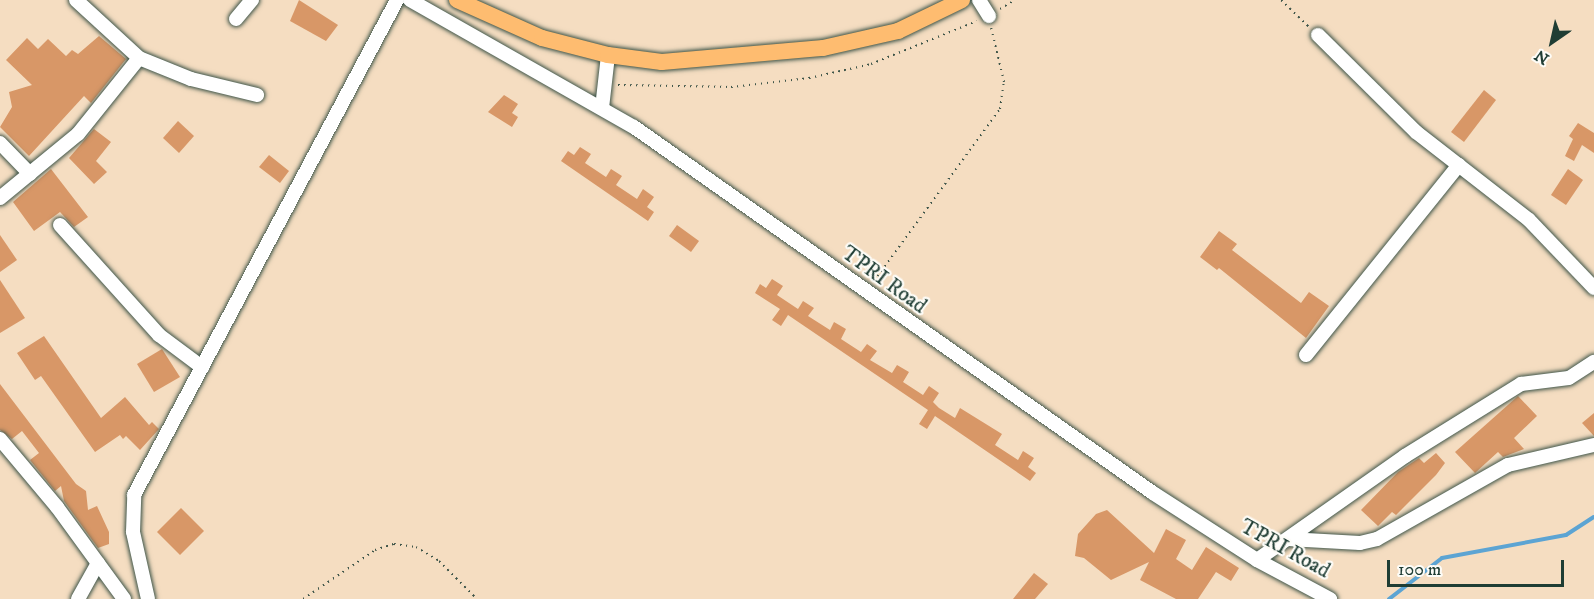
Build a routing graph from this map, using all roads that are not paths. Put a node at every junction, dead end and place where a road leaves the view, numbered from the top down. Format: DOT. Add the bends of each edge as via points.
graph roads {
  1 [pos="76,0"];
  2 [pos="252,0"];
  3 [pos="397,0"];
  4 [pos="410,0"];
  5 [pos="457,0"];
  6 [pos="962,0"];
  7 [pos="979,0"];
  8 [pos="989,16"];
  9 [pos="236,19"];
  10 [pos="1318,35"];
  11 [pos="608,56"];
  12 [pos="139,58"];
  13 [pos="257,95"];
  14 [pos="602,108"];
  15 [pos="0,143"];
  16 [pos="1459,165"];
  17 [pos="30,174"];
  18 [pos="0,198"];
  19 [pos="60,225"];
  20 [pos="1594,288"];
  21 [pos="1306,355"];
  22 [pos="1594,362"];
  23 [pos="202,368"];
  24 [pos="0,439"];
  25 [pos="1594,445"];
  26 [pos="1288,539"];
  27 [pos="1257,560"];
  28 [pos="98,563"];
  29 [pos="78,599"];
  30 [pos="124,599"];
  31 [pos="148,599"];
  32 [pos="1330,599"];
  1 -- 12 [label="street"];
  2 -- 9 [label="street"];
  3 -- 23 [label="street"];
  4 -- 14 [label="street, TPRI Road"];
  5 -- 11 [label="main road" via="542,38"];
  6 -- 11 [label="main road" via="898,31 823,48 662,62"];
  7 -- 8 [label="street"];
  10 -- 16 [label="street" via="1416,132"];
  11 -- 14 [label="street"];
  12 -- 13 [label="street" via="191,79"];
  12 -- 17 [label="street" via="78,134"];
  14 -- 27 [label="street, TPRI Road" via="756,211 1153,493"];
  15 -- 17 [label="street"];
  16 -- 20 [label="street" via="1529,220"];
  16 -- 21 [label="street"];
  17 -- 18 [label="street"];
  19 -- 23 [label="street" via="159,335"];
  22 -- 26 [label="street" via="1569,378 1521,384 1405,456"];
  23 -- 31 [label="street" via="134,495 133,532"];
  24 -- 28 [label="street"];
  25 -- 26 [label="street" via="1508,465 1377,539 1360,543"];
  26 -- 27 [label="street"];
  27 -- 32 [label="street, TPRI Road"];
  28 -- 29 [label="street"];
  28 -- 30 [label="street"];
}
